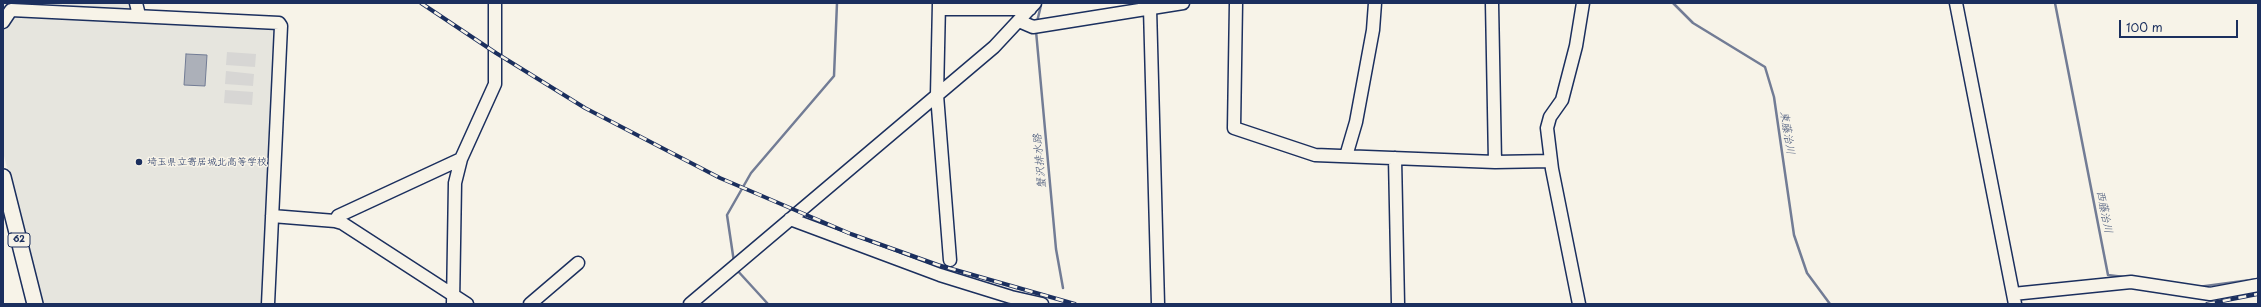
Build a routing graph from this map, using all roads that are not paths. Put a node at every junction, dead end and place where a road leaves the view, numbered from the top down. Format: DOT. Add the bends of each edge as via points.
graph roads {
  1 [pos="136,3"];
  2 [pos="495,3"];
  3 [pos="1183,3"];
  4 [pos="1236,3"];
  5 [pos="1375,3"];
  6 [pos="1492,3"];
  7 [pos="1583,3"];
  8 [pos="1956,3"];
  9 [pos="939,6"];
  10 [pos="1032,6"];
  11 [pos="1150,8"];
  12 [pos="139,15"];
  13 [pos="1019,21"];
  14 [pos="3,22"];
  15 [pos="937,96"];
  16 [pos="1346,156"];
  17 [pos="1395,158"];
  18 [pos="462,159"];
  19 [pos="1551,161"];
  20 [pos="1495,162"];
  21 [pos="3,177"];
  22 [pos="272,216"];
  23 [pos="790,219"];
  24 [pos="335,221"];
  25 [pos="950,260"];
  26 [pos="578,263"];
  27 [pos="2258,285"];
  28 [pos="454,299"];
  29 [pos="2014,299"];
  30 [pos="35,304"];
  31 [pos="268,304"];
  32 [pos="467,304"];
  33 [pos="530,304"];
  34 [pos="690,304"];
  35 [pos="1042,304"];
  36 [pos="1158,304"];
  37 [pos="1398,304"];
  38 [pos="1579,304"];
  1 -- 12 [label="street"];
  2 -- 18 [label="street" via="495,84"];
  3 -- 11 [label="street"];
  4 -- 16 [label="street" via="1234,128 1315,155"];
  5 -- 16 [label="street" via="1373,30 1356,122"];
  6 -- 20 [label="street"];
  7 -- 19 [label="street" via="1576,46 1562,100 1550,117 1547,128"];
  8 -- 29 [label="street"];
  9 -- 10 [label="street"];
  9 -- 15 [label="street"];
  10 -- 13 [label="street"];
  11 -- 13 [label="street" via="1033,27"];
  11 -- 36 [label="street"];
  12 -- 14 [label="street" via="11,10"];
  12 -- 22 [label="street" via="279,23 281,26"];
  13 -- 15 [label="street" via="994,47"];
  15 -- 23 [label="street"];
  15 -- 25 [label="street"];
  16 -- 17 [label="street"];
  17 -- 20 [label="street"];
  17 -- 37 [label="street"];
  18 -- 24 [label="street" via="338,216"];
  18 -- 28 [label="street" via="455,183"];
  19 -- 20 [label="street"];
  19 -- 38 [label="street"];
  21 -- 30 [label="main road, 62"];
  22 -- 24 [label="street"];
  22 -- 31 [label="street"];
  23 -- 34 [label="street"];
  23 -- 35 [label="street" via="940,275"];
  24 -- 28 [label="street" via="342,223"];
  26 -- 33 [label="street"];
  27 -- 29 [label="street" via="2210,294 2131,282"];
  28 -- 32 [label="street"];
}
